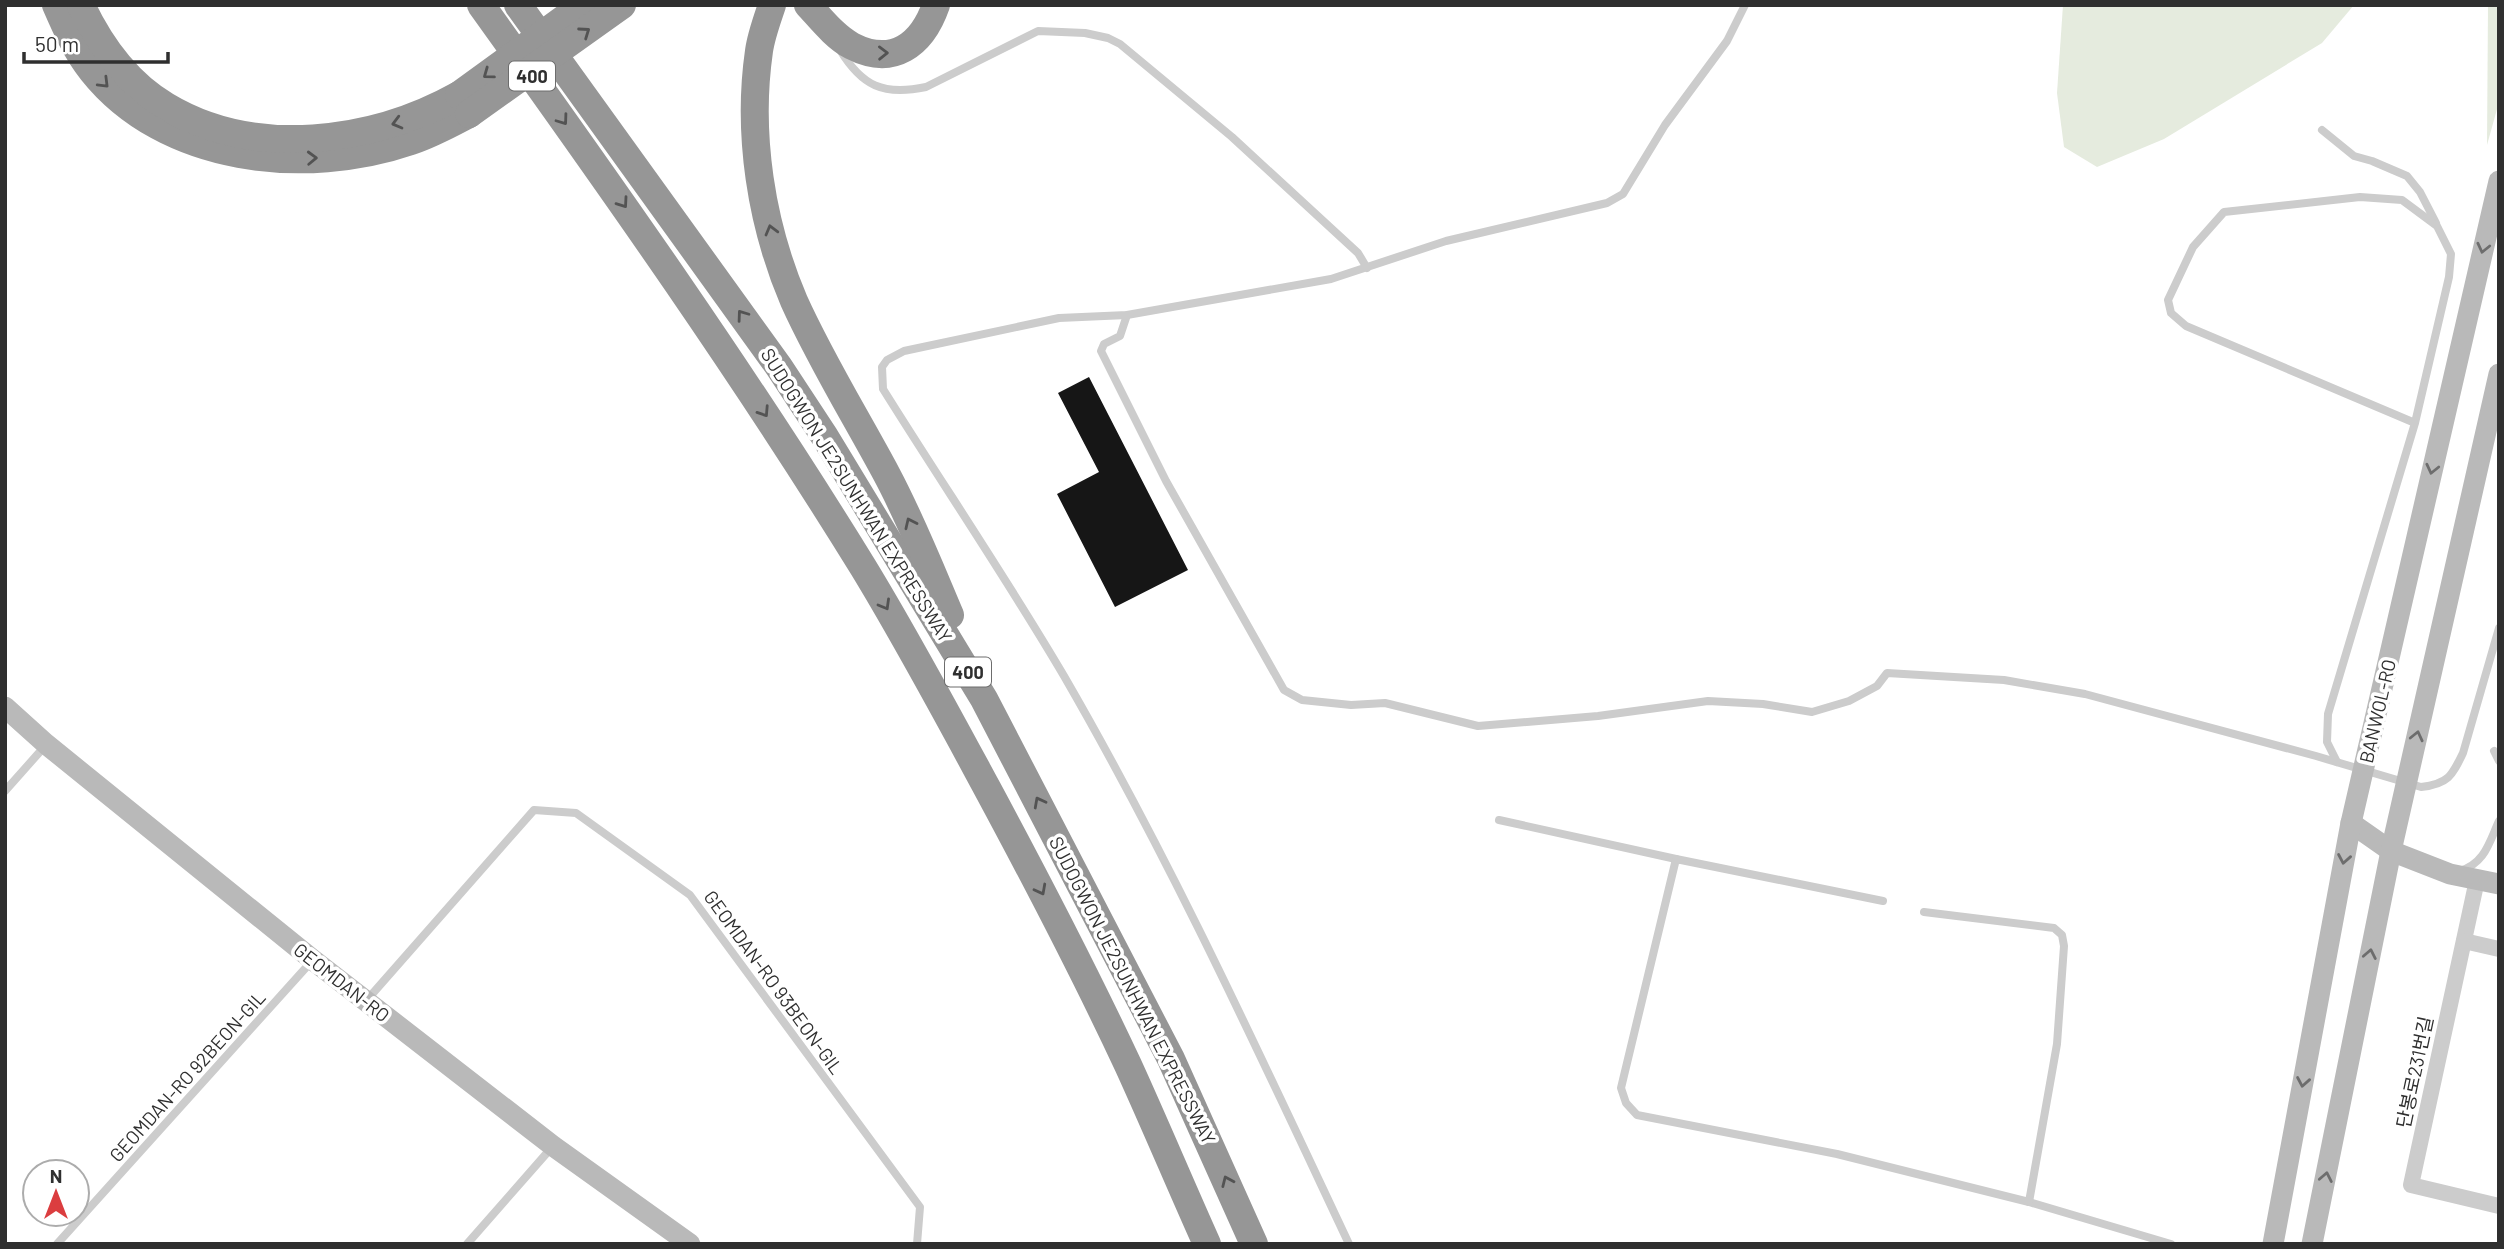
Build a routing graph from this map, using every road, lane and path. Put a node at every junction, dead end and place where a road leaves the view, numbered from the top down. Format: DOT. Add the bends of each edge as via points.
graph roads {
  1 [pos="56,5"];
  2 [pos="81,5"];
  3 [pos="481,5"];
  4 [pos="518,5"];
  5 [pos="583,5"];
  6 [pos="622,5"];
  7 [pos="772,5"];
  8 [pos="936,5"];
  9 [pos="1745,5"];
  10 [pos="817,15"];
  11 [pos="464,105"];
  12 [pos="2322,130"];
  13 [pos="2499,181"];
  14 [pos="2437,226"];
  15 [pos="1367,268"];
  16 [pos="1127,315"];
  17 [pos="2499,374"];
  18 [pos="2415,423"];
  19 [pos="2499,628"];
  20 [pos="984,699"];
  21 [pos="5,707"];
  22 [pos="46,744"];
  23 [pos="2494,751"];
  24 [pos="2499,761"];
  25 [pos="2337,762"];
  26 [pos="2363,769"];
  27 [pos="2406,783"];
  28 [pos="5,791"];
  29 [pos="1499,820"];
  30 [pos="2499,821"];
  31 [pos="2351,823"];
  32 [pos="2391,851"];
  33 [pos="1676,859"];
  34 [pos="2450,874"];
  35 [pos="2477,880"];
  36 [pos="2499,884"];
  37 [pos="1883,901"];
  38 [pos="1924,912"];
  39 [pos="2464,942"];
  40 [pos="2499,948"];
  41 [pos="313,960"];
  42 [pos="366,1001"];
  43 [pos="553,1146"];
  44 [pos="2029,1202"];
  45 [pos="2499,1206"];
  46 [pos="57,1244"];
  47 [pos="467,1244"];
  48 [pos="690,1244"];
  49 [pos="917,1244"];
  50 [pos="1207,1244"];
  51 [pos="1254,1244"];
  52 [pos="1349,1244"];
  53 [pos="2171,1244"];
  54 [pos="2273,1244"];
  55 [pos="2312,1244"];
  1 -- 11 [label="highway, one-way" via="92,71 116,95 178,136 217,149 284,159 347,156 411,142 437,131"];
  11 -- 2 [label="highway, one-way" via="337,136 270,138 236,133 165,106 137,84 95,35"];
  3 -- 50 [label="highway, SUDOGWON JE2SUNHWAN EXPRESSWAY / 400, one-way" via="726,353 889,612 1071,948"];
  20 -- 4 [label="highway, SUDOGWON JE2SUNHWAN EXPRESSWAY / 400, one-way" via="779,367"];
  5 -- 11 [label="highway, one-way, bridge"];
  11 -- 6 [label="highway, one-way, bridge"];
  20 -- 7 [label="highway, one-way" via="888,477 819,351 778,257 757,164 754,114 759,50"];
  10 -- 8 [label="highway, one-way" via="850,46 873,54 892,54 909,47 921,34"];
  9 -- 15 [label="lane" via="1721,50 1665,125 1623,194 1607,203 1446,241"];
  10 -- 15 [label="lane" via="851,69 869,84 908,91 926,87 1038,31 1108,38 1232,137 1358,253"];
  12 -- 14 [label="lane" via="2354,156 2407,176"];
  13 -- 26 [label="main road, BANWOL-RO, one-way"];
  14 -- 18 [label="lane" via="2451,254 2449,277"];
  14 -- 18 [label="lane" via="2402,200 2360,197 2224,212 2193,247 2168,300 2171,313 2186,326"];
  15 -- 16 [label="lane"];
  16 -- 25 [label="lane" via="1120,335 1101,351 1166,481 1284,691 1302,700 1385,703 1478,726 1708,701 1812,712 1849,701 1877,686 1887,673 2004,680 2085,694"];
  16 -- 52 [label="lane" via="1059,318 904,351 882,367 883,389 1064,677 1140,816"];
  27 -- 17 [label="main road, one-way"];
  18 -- 25 [label="lane" via="2328,714 2327,742"];
  19 -- 27 [label="lane" via="2463,753 2451,776 2438,785"];
  51 -- 20 [label="highway, SUDOGWON JE2SUNHWAN EXPRESSWAY / 400, one-way" via="1171,1059"];
  21 -- 22 [label="main road, GEOMDAN-RO"];
  22 -- 28 [label="lane"];
  22 -- 41 [label="main road, GEOMDAN-RO"];
  23 -- 24 [label="lane"];
  25 -- 26 [label="lane"];
  26 -- 27 [label="lane"];
  26 -- 31 [label="main road, BANWOL-RO"];
  27 -- 32 [label="main road"];
  29 -- 33 [label="lane"];
  30 -- 34 [label="lane" via="2484,857 2468,869"];
  31 -- 32 [label="main road"];
  31 -- 54 [label="main road, BANWOL-RO, one-way"];
  32 -- 34 [label="main road"];
  55 -- 32 [label="main road, one-way"];
  33 -- 37 [label="lane"];
  33 -- 44 [label="lane" via="1621,1088 1637,1115 1837,1154"];
  34 -- 35 [label="main road"];
  35 -- 36 [label="main road"];
  35 -- 39 [label="street, 단봉로231번길"];
  38 -- 44 [label="lane" via="2054,928 2062,935 2057,1044"];
  39 -- 40 [label="street"];
  39 -- 45 [label="street, 단봉로231번길" via="2411,1185"];
  41 -- 42 [label="main road, GEOMDAN-RO"];
  41 -- 46 [label="lane, GEOMDAN-RO 92BEON-GIL"];
  42 -- 43 [label="main road, GEOMDAN-RO"];
  42 -- 49 [label="lane, GEOMDAN-RO 93BEON-GIL" via="534,810 576,813 690,895 920,1207"];
  43 -- 47 [label="lane"];
  43 -- 48 [label="main road, GEOMDAN-RO"];
  44 -- 53 [label="lane"];
}
